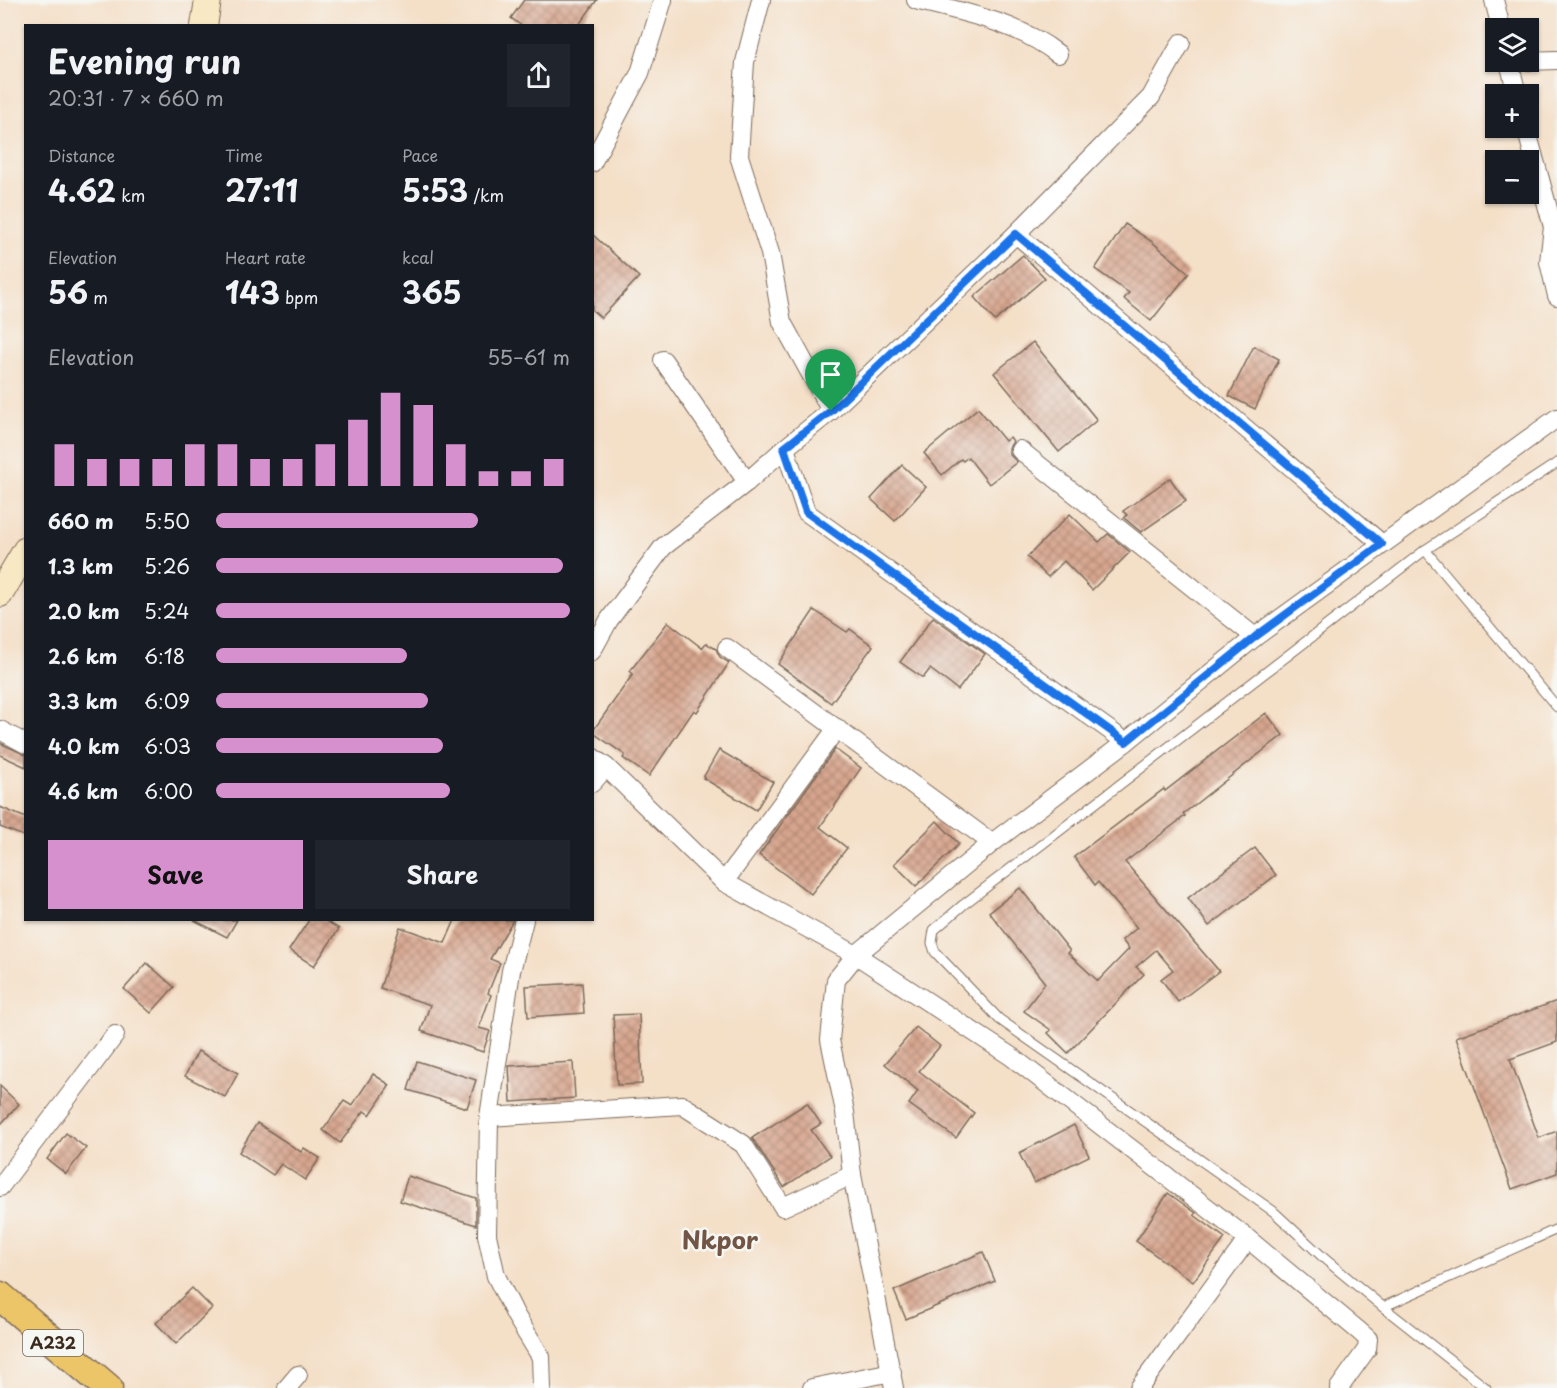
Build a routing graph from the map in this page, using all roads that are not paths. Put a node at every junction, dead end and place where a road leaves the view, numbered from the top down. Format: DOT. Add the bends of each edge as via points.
graph roads {
  1 [pos="208,0"];
  2 [pos="663,0"];
  3 [pos="760,0"];
  4 [pos="916,0"];
  5 [pos="1494,0"];
  6 [pos="1498,18"];
  7 [pos="204,24"];
  8 [pos="1181,43"];
  9 [pos="1058,54"];
  10 [pos="1557,60"];
  11 [pos="1539,61"];
  12 [pos="1529,138"];
  13 [pos="594,159"];
  14 [pos="1016,234"];
  15 [pos="1557,296"];
  16 [pos="663,360"];
  17 [pos="831,411"];
  18 [pos="1557,417"];
  19 [pos="784,448"];
  20 [pos="1020,450"];
  21 [pos="1557,463"];
  22 [pos="747,482"];
  23 [pos="1382,544"];
  24 [pos="1425,550"];
  25 [pos="24,553"];
  26 [pos="0,594"];
  27 [pos="1255,637"];
  28 [pos="594,647"];
  29 [pos="727,648"];
  30 [pos="1557,707"];
  31 [pos="837,728"];
  32 [pos="0,730"];
  33 [pos="1126,742"];
  34 [pos="24,743"];
  35 [pos="599,762"];
  36 [pos="594,777"];
  37 [pos="992,843"];
  38 [pos="724,882"];
  39 [pos="524,921"];
  40 [pos="856,955"];
  41 [pos="115,1035"];
  42 [pos="489,1117"];
  43 [pos="852,1175"];
  44 [pos="0,1187"];
  45 [pos="1557,1228"];
  46 [pos="1248,1239"];
  47 [pos="0,1296"];
  48 [pos="1383,1307"];
  49 [pos="893,1380"];
  50 [pos="108,1388"];
  51 [pos="543,1388"];
  52 [pos="812,1388"];
  53 [pos="1139,1388"];
  54 [pos="1339,1388"];
  55 [pos="1486,1388"];
  1 -- 7 [label="main road"];
  2 -- 13 [label="street" via="640,73"];
  3 -- 17 [label="street" via="746,62 739,156 770,253 782,322"];
  4 -- 9 [label="street" via="1011,26"];
  5 -- 6 [label="street"];
  8 -- 14 [label="street" via="1151,97"];
  10 -- 11 [label="street"];
  12 -- 15 [label="street" via="1553,227 1549,262"];
  14 -- 17 [label="street"];
  14 -- 23 [label="street"];
  16 -- 22 [label="street"];
  17 -- 19 [label="street"];
  18 -- 23 [label="street"];
  19 -- 22 [label="street"];
  19 -- 33 [label="street" via="806,512"];
  20 -- 27 [label="street"];
  21 -- 24 [label="lane"];
  22 -- 28 [label="street" via="663,547 609,620"];
  23 -- 27 [label="street"];
  24 -- 30 [label="lane"];
  24 -- 48 [label="lane" via="943,920 934,930 932,943 935,952 999,1019 1273,1211"];
  25 -- 26 [label="main road"];
  27 -- 33 [label="street"];
  29 -- 31 [label="street"];
  31 -- 37 [label="street"];
  31 -- 38 [label="street"];
  32 -- 34 [label="street"];
  33 -- 37 [label="street"];
  35 -- 36 [label="street"];
  35 -- 38 [label="street"];
  37 -- 40 [label="street"];
  38 -- 40 [label="street"];
  39 -- 42 [label="street" via="511,970"];
  40 -- 43 [label="street" via="836,980 830,1040 845,1112"];
  40 -- 46 [label="street" via="1012,1057"];
  41 -- 44 [label="street"];
  42 -- 43 [label="street" via="682,1105 743,1144 783,1207"];
  42 -- 51 [label="street" via="487,1235 496,1276 541,1356"];
  43 -- 49 [label="street"];
  45 -- 48 [label="lane"];
  46 -- 53 [label="street"];
  46 -- 54 [label="street" via="1368,1340 1367,1349"];
  47 -- 50 [label="main road, A232"];
  48 -- 55 [label="lane"];
  49 -- 52 [label="street"];
}
